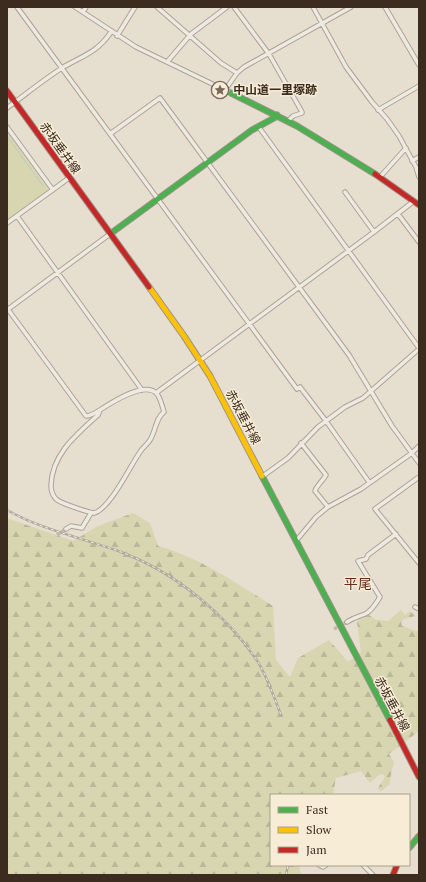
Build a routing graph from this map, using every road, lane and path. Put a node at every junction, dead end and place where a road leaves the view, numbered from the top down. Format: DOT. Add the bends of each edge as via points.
graph roads {
  1 [pos="17,7"];
  2 [pos="75,7"];
  3 [pos="86,7"];
  4 [pos="135,7"];
  5 [pos="157,7"];
  6 [pos="227,7"];
  7 [pos="234,7"];
  8 [pos="313,7"];
  9 [pos="351,7"];
  10 [pos="385,7"];
  11 [pos="83,12"];
  12 [pos="322,24"];
  13 [pos="111,32"];
  14 [pos="189,35"];
  15 [pos="117,36"];
  16 [pos="269,54"];
  17 [pos="167,62"];
  18 [pos="419,65"];
  19 [pos="62,68"];
  20 [pos="237,73"];
  21 [pos="419,86"];
  22 [pos="225,90"];
  23 [pos="7,91"];
  24 [pos="231,93"];
  25 [pos="15,102"];
  26 [pos="7,108"];
  27 [pos="378,110"];
  28 [pos="277,115"];
  29 [pos="288,121"];
  30 [pos="258,126"];
  31 [pos="7,127"];
  32 [pos="110,134"];
  33 [pos="406,148"];
  34 [pos="419,157"];
  35 [pos="412,161"];
  36 [pos="208,163"];
  37 [pos="380,177"];
  38 [pos="419,177"];
  39 [pos="69,178"];
  40 [pos="53,190"];
  41 [pos="345,192"];
  42 [pos="158,199"];
  43 [pos="417,203"];
  44 [pos="398,214"];
  45 [pos="17,216"];
  46 [pos="7,223"];
  47 [pos="374,232"];
  48 [pos="110,234"];
  49 [pos="419,242"];
  50 [pos="349,251"];
  51 [pos="58,273"];
  52 [pos="299,287"];
  53 [pos="7,309"];
  54 [pos="249,324"];
  55 [pos="419,348"];
  56 [pos="200,360"];
  57 [pos="142,390"];
  58 [pos="370,392"];
  59 [pos="156,393"];
  60 [pos="100,410"];
  61 [pos="326,422"];
  62 [pos="301,443"];
  63 [pos="419,446"];
  64 [pos="412,453"];
  65 [pos="419,463"];
  66 [pos="263,476"];
  67 [pos="419,477"];
  68 [pos="369,482"];
  69 [pos="328,507"];
  70 [pos="91,513"];
  71 [pos="66,529"];
  72 [pos="396,534"];
  73 [pos="296,541"];
  74 [pos="419,563"];
  75 [pos="415,607"];
  76 [pos="419,609"];
  77 [pos="347,622"];
  78 [pos="419,777"];
  79 [pos="419,836"];
  80 [pos="410,847"];
  81 [pos="363,866"];
  82 [pos="373,875"];
  1 -- 19 [label="street"];
  2 -- 11 [label="street"];
  3 -- 11 [label="street"];
  4 -- 15 [label="street"];
  5 -- 14 [label="street"];
  6 -- 14 [label="street"];
  7 -- 16 [label="street"];
  8 -- 12 [label="street"];
  9 -- 12 [label="street"];
  10 -- 18 [label="street"];
  11 -- 13 [label="street"];
  12 -- 16 [label="street"];
  12 -- 27 [label="street" via="346,67"];
  13 -- 15 [label="street"];
  13 -- 19 [label="street" via="103,43"];
  14 -- 17 [label="street"];
  14 -- 20 [label="street" via="221,63"];
  15 -- 17 [label="street"];
  16 -- 20 [label="street"];
  16 -- 29 [label="street" via="302,112"];
  17 -- 22 [label="street"];
  19 -- 25 [label="street"];
  19 -- 32 [label="street"];
  20 -- 22 [label="street"];
  21 -- 27 [label="street"];
  22 -- 24 [label="street"];
  23 -- 25 [label="main road, 赤坂垂井線"];
  24 -- 28 [label="main road"];
  25 -- 26 [label="street"];
  25 -- 39 [label="main road, 赤坂垂井線"];
  27 -- 33 [label="street"];
  28 -- 29 [label="main road"];
  28 -- 30 [label="main road"];
  29 -- 37 [label="main road"];
  30 -- 36 [label="main road"];
  30 -- 50 [label="street"];
  31 -- 40 [label="street"];
  32 -- 36 [label="street" via="160,98"];
  32 -- 42 [label="street"];
  33 -- 35 [label="street"];
  33 -- 37 [label="street"];
  34 -- 35 [label="street"];
  35 -- 38 [label="street"];
  36 -- 42 [label="main road"];
  36 -- 52 [label="street"];
  37 -- 43 [label="main road"];
  39 -- 40 [label="street"];
  39 -- 48 [label="main road, 赤坂垂井線"];
  40 -- 45 [label="street"];
  41 -- 47 [label="street"];
  42 -- 48 [label="main road"];
  42 -- 54 [label="street"];
  43 -- 44 [label="street"];
  44 -- 47 [label="street"];
  44 -- 49 [label="street"];
  45 -- 46 [label="street"];
  45 -- 51 [label="street"];
  47 -- 50 [label="street"];
  48 -- 51 [label="street"];
  48 -- 56 [label="main road, 赤坂垂井線"];
  50 -- 52 [label="street"];
  50 -- 55 [label="street"];
  51 -- 53 [label="street"];
  51 -- 57 [label="street"];
  52 -- 54 [label="street"];
  52 -- 58 [label="street" via="358,368"];
  53 -- 60 [label="street" via="86,416"];
  54 -- 56 [label="street"];
  54 -- 61 [label="street" via="297,389 300,388"];
  55 -- 58 [label="street"];
  56 -- 59 [label="street"];
  56 -- 66 [label="main road, 赤坂垂井線"];
  57 -- 59 [label="street"];
  57 -- 60 [label="street" via="124,396"];
  58 -- 61 [label="street"];
  58 -- 64 [label="street"];
  59 -- 70 [label="street" via="164,412 158,419 150,441 140,452 106,505 98,512"];
  60 -- 70 [label="street" via="59,456 52,481 53,494 57,500"];
  61 -- 62 [label="street"];
  61 -- 68 [label="street"];
  62 -- 66 [label="street" via="288,458"];
  62 -- 69 [label="street" via="326,475 315,491"];
  63 -- 64 [label="street"];
  64 -- 65 [label="street"];
  64 -- 68 [label="street"];
  66 -- 73 [label="main road, 赤坂垂井線"];
  67 -- 72 [label="street" via="375,509"];
  68 -- 69 [label="street"];
  69 -- 73 [label="street"];
  70 -- 71 [label="street" via="82,528 71,526"];
  72 -- 74 [label="street"];
  72 -- 77 [label="street" via="366,559 358,560 380,597 371,610"];
  73 -- 78 [label="main road, 赤坂垂井線"];
  75 -- 76 [label="street"];
  79 -- 80 [label="main road"];
  81 -- 82 [label="street"];
}
